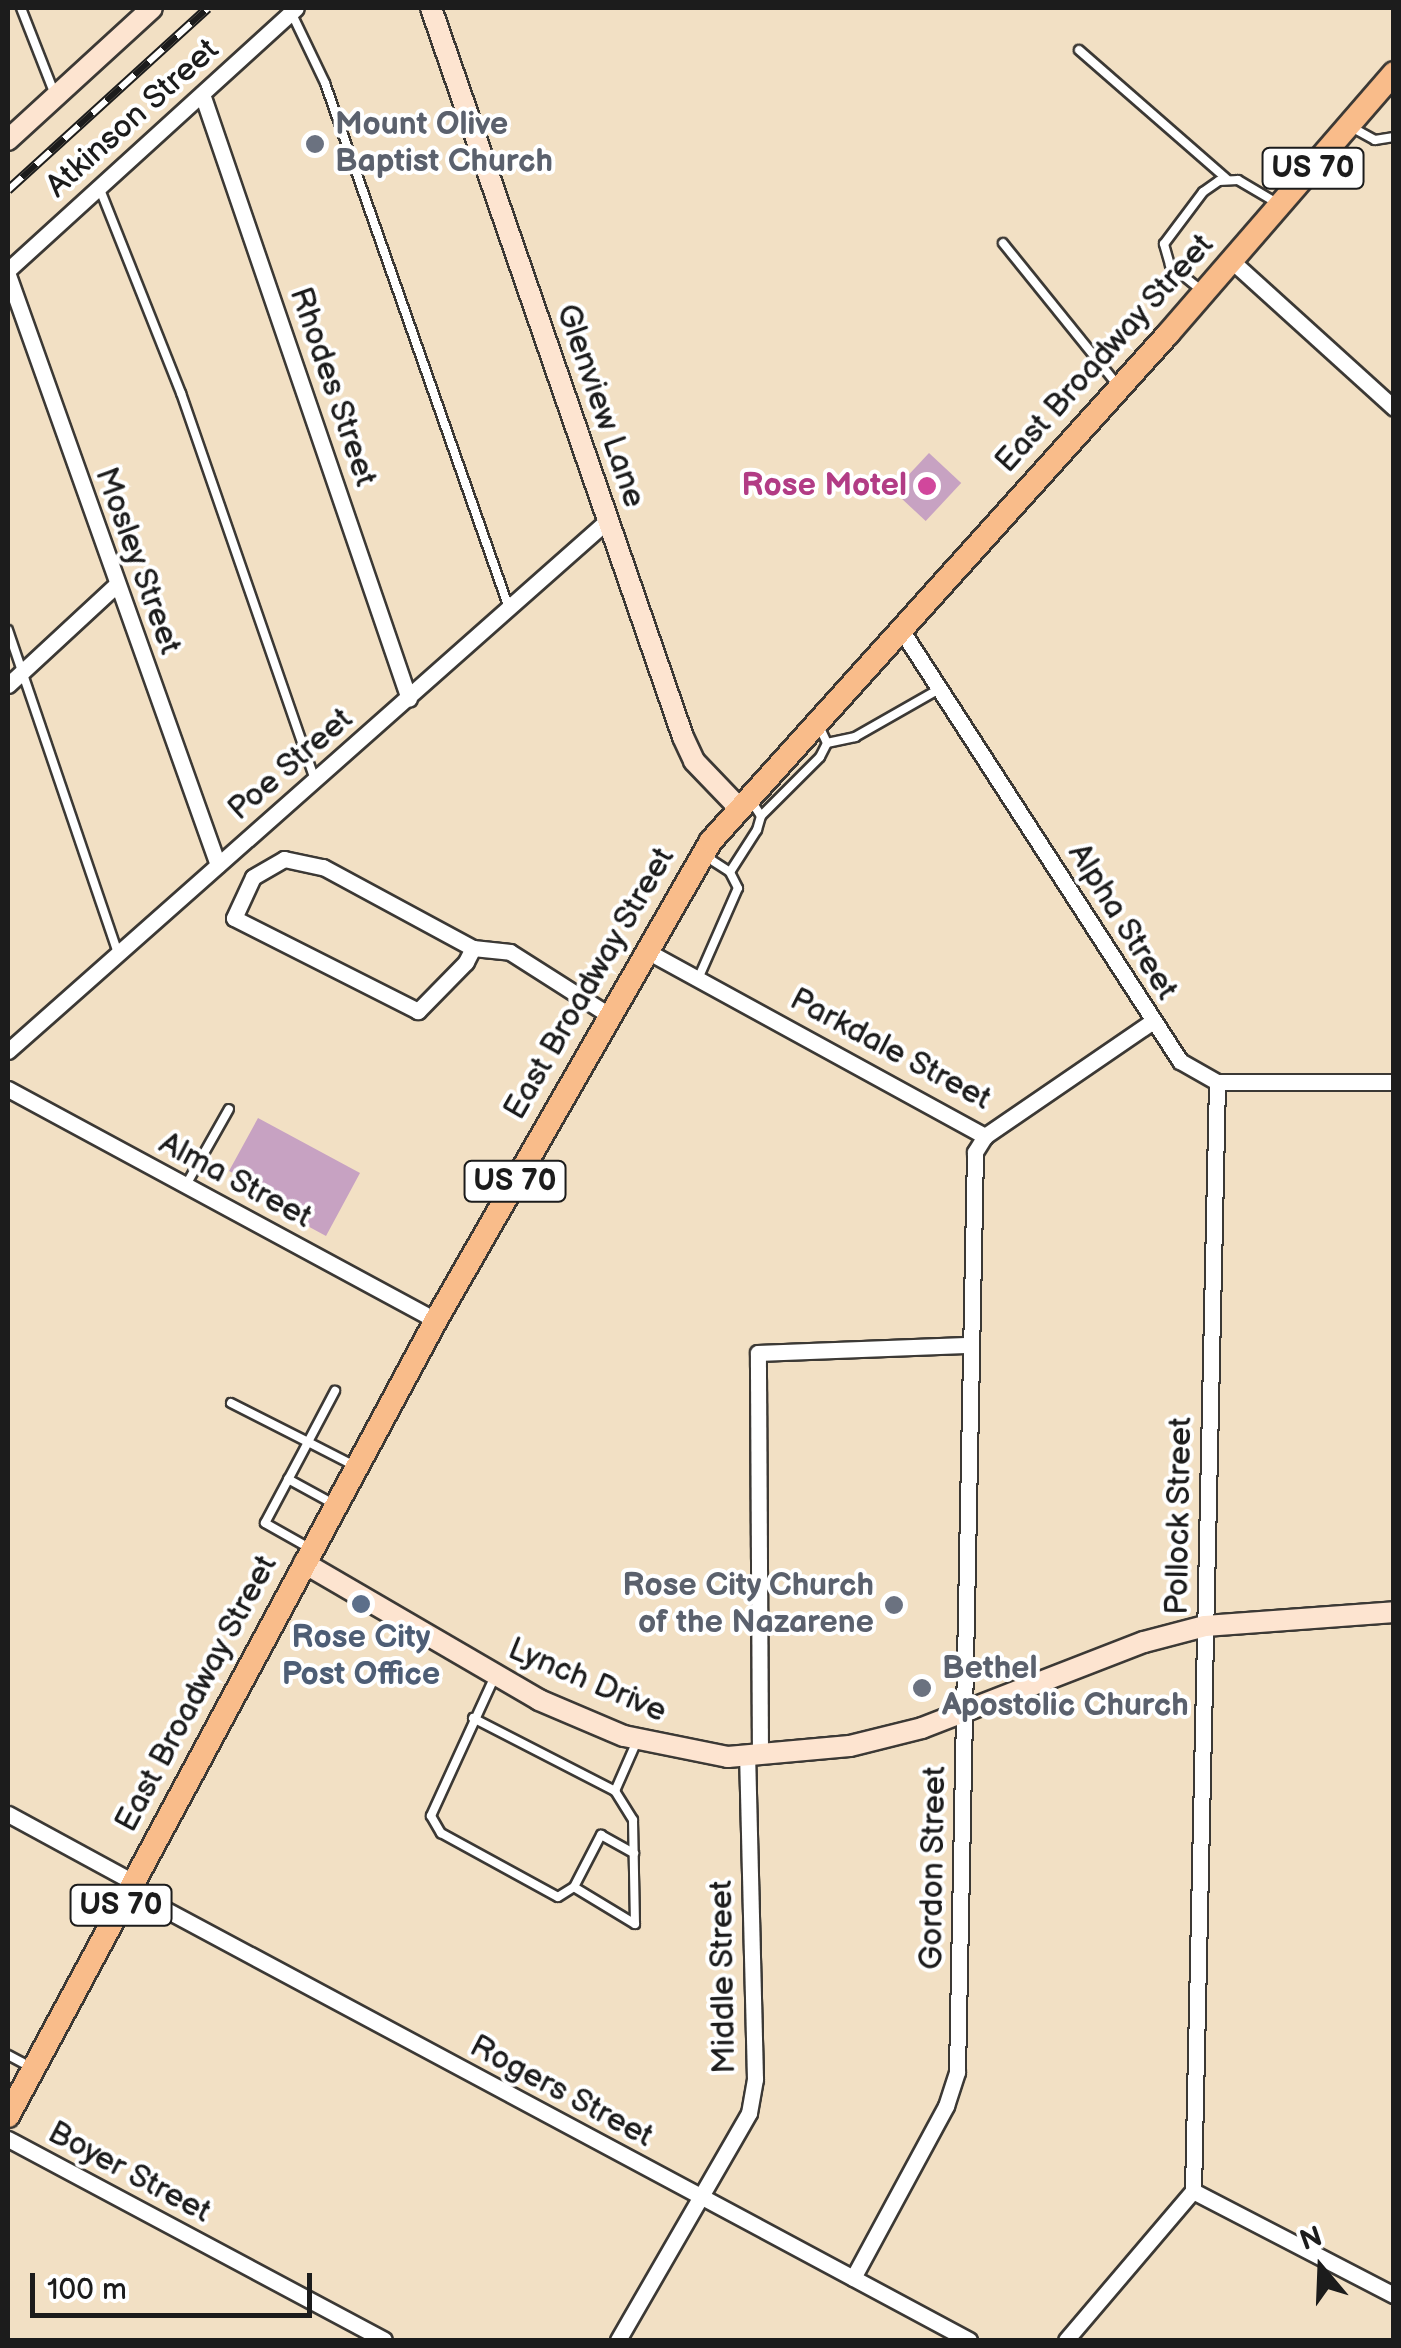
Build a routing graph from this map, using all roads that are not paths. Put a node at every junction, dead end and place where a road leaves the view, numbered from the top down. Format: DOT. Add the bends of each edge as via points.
graph roads {
  1 [pos="21,8"];
  2 [pos="152,8"];
  3 [pos="431,8"];
  4 [pos="294,10"];
  5 [pos="1079,50"];
  6 [pos="1394,73"];
  7 [pos="202,94"];
  8 [pos="55,96"];
  9 [pos="1349,125"];
  10 [pos="1394,137"];
  11 [pos="8,140"];
  12 [pos="1227,179"];
  13 [pos="99,187"];
  14 [pos="1280,206"];
  15 [pos="1003,243"];
  16 [pos="1232,262"];
  17 [pos="8,273"];
  18 [pos="1205,293"];
  19 [pos="1120,387"];
  20 [pos="1394,408"];
  21 [pos="608,520"];
  22 [pos="116,585"];
  23 [pos="510,610"];
  24 [pos="900,628"];
  25 [pos="8,630"];
  26 [pos="24,672"];
  27 [pos="8,685"];
  28 [pos="941,688"];
  29 [pos="409,699"];
  30 [pos="814,721"];
  31 [pos="827,743"];
  32 [pos="315,781"];
  33 [pos="750,807"];
  34 [pos="702,854"];
  35 [pos="218,865"];
  36 [pos="730,872"];
  37 [pos="473,948"];
  38 [pos="645,950"];
  39 [pos="117,951"];
  40 [pos="698,979"];
  41 [pos="608,1015"];
  42 [pos="1152,1021"];
  43 [pos="8,1051"];
  44 [pos="1216,1082"];
  45 [pos="1394,1082"];
  46 [pos="8,1089"];
  47 [pos="229,1109"];
  48 [pos="986,1136"];
  49 [pos="186,1186"];
  50 [pos="436,1320"];
  51 [pos="971,1345"];
  52 [pos="335,1391"];
  53 [pos="231,1403"];
  54 [pos="308,1442"];
  55 [pos="356,1466"];
  56 [pos="288,1479"];
  57 [pos="335,1505"];
  58 [pos="308,1556"];
  59 [pos="1394,1612"];
  60 [pos="1205,1626"];
  61 [pos="495,1676"];
  62 [pos="964,1712"];
  63 [pos="474,1718"];
  64 [pos="637,1740"];
  65 [pos="754,1756"];
  66 [pos="615,1792"];
  67 [pos="8,1814"];
  68 [pos="634,1853"];
  69 [pos="131,1886"];
  70 [pos="574,1887"];
  71 [pos="8,2055"];
  72 [pos="33,2068"];
  73 [pos="8,2116"];
  74 [pos="8,2140"];
  75 [pos="1194,2190"];
  76 [pos="699,2196"];
  77 [pos="853,2278"];
  78 [pos="1394,2295"];
  79 [pos="384,2340"];
  80 [pos="618,2340"];
  81 [pos="969,2340"];
  82 [pos="1066,2340"];
  1 -- 8 [label="lane"];
  2 -- 8 [label="main road"];
  3 -- 21 [label="main road, Glenview Lane"];
  4 -- 7 [label="street, Atkinson Street"];
  4 -- 23 [label="lane"];
  5 -- 12 [label="lane"];
  6 -- 9 [label="main road, East Broadway Street / US 70"];
  7 -- 13 [label="street, Atkinson Street"];
  7 -- 29 [label="street, Rhodes Street"];
  8 -- 11 [label="main road"];
  9 -- 10 [label="lane" via="1366,138"];
  9 -- 14 [label="main road, East Broadway Street / US 70"];
  12 -- 14 [label="lane"];
  12 -- 18 [label="lane" via="1203,192 1164,244 1170,265"];
  13 -- 17 [label="street, Atkinson Street"];
  13 -- 32 [label="lane" via="181,393"];
  14 -- 16 [label="main road, East Broadway Street / US 70"];
  15 -- 19 [label="lane"];
  16 -- 18 [label="main road, East Broadway Street / US 70"];
  16 -- 20 [label="street"];
  17 -- 22 [label="street, Mosley Street"];
  18 -- 19 [label="main road, East Broadway Street / US 70"];
  19 -- 24 [label="main road, East Broadway Street / US 70"];
  21 -- 23 [label="street, Poe Street"];
  21 -- 33 [label="main road, Glenview Lane" via="682,737 694,761"];
  22 -- 26 [label="street"];
  22 -- 35 [label="street, Mosley Street"];
  23 -- 29 [label="street, Poe Street"];
  24 -- 28 [label="street, Alpha Street"];
  24 -- 30 [label="main road, East Broadway Street / US 70"];
  25 -- 26 [label="lane"];
  26 -- 27 [label="street"];
  26 -- 39 [label="lane"];
  28 -- 31 [label="lane" via="855,737"];
  28 -- 42 [label="street, Alpha Street"];
  29 -- 32 [label="street, Poe Street"];
  30 -- 31 [label="lane"];
  30 -- 33 [label="main road, East Broadway Street / US 70"];
  31 -- 33 [label="lane"];
  32 -- 35 [label="street, Poe Street"];
  33 -- 34 [label="main road, East Broadway Street / US 70"];
  33 -- 36 [label="lane"];
  34 -- 36 [label="lane"];
  34 -- 38 [label="main road, East Broadway Street / US 70"];
  35 -- 39 [label="street, Poe Street"];
  36 -- 40 [label="lane" via="738,888 735,905"];
  37 -- 37 [label="street" via="302,859 266,865 234,918 418,1011"];
  37 -- 41 [label="street" via="510,952"];
  38 -- 40 [label="street, Parkdale Street"];
  38 -- 41 [label="main road, East Broadway Street / US 70"];
  39 -- 43 [label="street, Poe Street"];
  40 -- 48 [label="street, Parkdale Street"];
  41 -- 50 [label="main road, East Broadway Street / US 70"];
  42 -- 44 [label="street, Alpha Street" via="1180,1060"];
  42 -- 48 [label="street, Parkdale Street"];
  44 -- 45 [label="street"];
  44 -- 60 [label="street, Pollock Street"];
  46 -- 49 [label="street, Alma Street"];
  47 -- 49 [label="lane"];
  48 -- 51 [label="street, Gordon Street" via="975,1152"];
  49 -- 50 [label="street, Alma Street"];
  50 -- 55 [label="main road, East Broadway Street / US 70"];
  51 -- 62 [label="street, Gordon Street"];
  51 -- 65 [label="street, Middle Street" via="758,1353"];
  52 -- 54 [label="lane"];
  53 -- 54 [label="lane"];
  54 -- 55 [label="lane"];
  54 -- 56 [label="lane"];
  55 -- 57 [label="main road, East Broadway Street / US 70"];
  56 -- 57 [label="lane"];
  56 -- 58 [label="lane" via="265,1523"];
  57 -- 58 [label="main road, East Broadway Street / US 70"];
  58 -- 61 [label="main road, Lynch Drive"];
  58 -- 69 [label="main road, East Broadway Street / US 70"];
  59 -- 60 [label="main road, Lynch Drive"];
  60 -- 62 [label="main road, Lynch Drive" via="1144,1642"];
  60 -- 75 [label="street, Pollock Street"];
  61 -- 63 [label="lane"];
  61 -- 64 [label="main road, Lynch Drive"];
  62 -- 65 [label="main road, Lynch Drive" via="850,1746"];
  62 -- 77 [label="street, Gordon Street" via="956,2072 946,2106"];
  63 -- 66 [label="lane"];
  63 -- 70 [label="lane" via="467,1747 431,1816 441,1833 558,1898"];
  64 -- 65 [label="main road, Lynch Drive"];
  64 -- 66 [label="lane"];
  65 -- 76 [label="street, Middle Street" via="755,2078 749,2114"];
  66 -- 68 [label="lane" via="633,1820"];
  67 -- 69 [label="street, Rogers Street"];
  68 -- 70 [label="lane" via="601,1835"];
  68 -- 70 [label="lane" via="635,1924"];
  69 -- 72 [label="main road, East Broadway Street / US 70"];
  69 -- 76 [label="street, Rogers Street"];
  71 -- 72 [label="lane"];
  72 -- 73 [label="main road, East Broadway Street / US 70"];
  74 -- 79 [label="street, Boyer Street"];
  75 -- 78 [label="street"];
  75 -- 82 [label="street"];
  76 -- 77 [label="street, Rogers Street"];
  76 -- 80 [label="street, Middle Street"];
  77 -- 81 [label="street, Rogers Street"];
}
